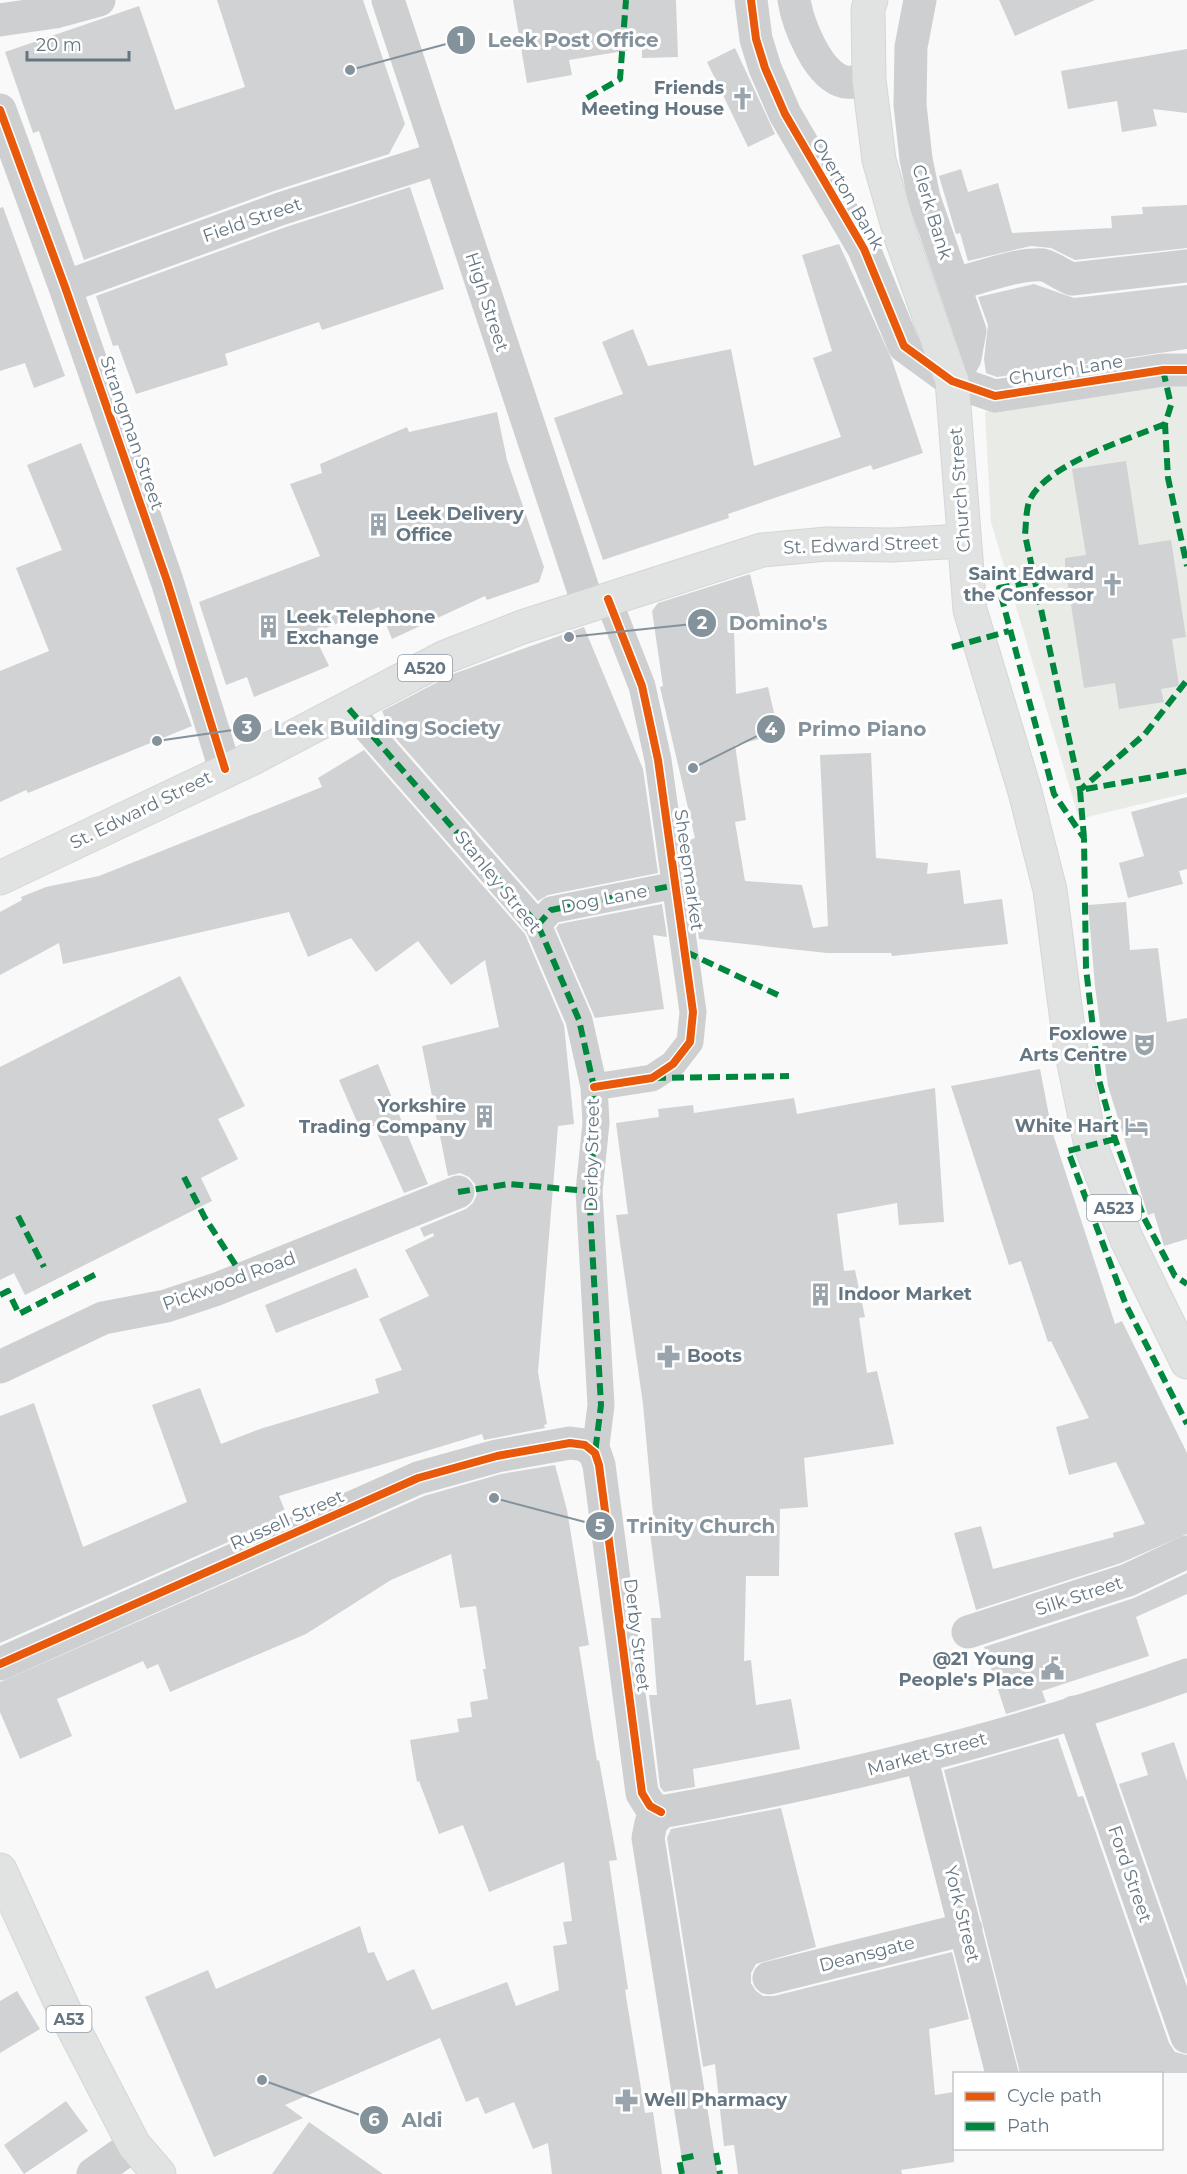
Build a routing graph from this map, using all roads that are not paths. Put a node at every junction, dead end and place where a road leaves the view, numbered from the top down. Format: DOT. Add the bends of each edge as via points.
graph roads {
  1 [pos="99,0"];
  2 [pos="388,0"];
  3 [pos="751,0"];
  4 [pos="795,0"];
  5 [pos="871,0"];
  6 [pos="920,0"];
  7 [pos="0,20"];
  8 [pos="869,80"];
  9 [pos="0,110"];
  10 [pos="440,158"];
  11 [pos="1187,266"];
  12 [pos="955,284"];
  13 [pos="65,287"];
  14 [pos="1187,370"];
  15 [pos="951,381"];
  16 [pos="963,541"];
  17 [pos="598,602"];
  18 [pos="349,709"];
  19 [pos="225,769"];
  20 [pos="0,878"];
  21 [pos="676,885"];
  22 [pos="538,925"];
  23 [pos="594,1087"];
  24 [pos="458,1192"];
  25 [pos="1187,1362"];
  26 [pos="0,1367"];
  27 [pos="595,1453"];
  28 [pos="1187,1552"];
  29 [pos="968,1632"];
  30 [pos="0,1664"];
  31 [pos="1187,1675"];
  32 [pos="1074,1712"];
  33 [pos="921,1756"];
  34 [pos="661,1812"];
  35 [pos="3,1886"];
  36 [pos="966,1929"];
  37 [pos="768,1978"];
  38 [pos="1187,2037"];
  39 [pos="1002,2072"];
  40 [pos="134,2145"];
  41 [pos="93,2174"];
  42 [pos="159,2174"];
  43 [pos="701,2174"];
  1 -- 7 [label="street" via="55,12"];
  2 -- 10 [label="street, High Street"];
  3 -- 15 [label="street, Overton Bank" via="756,39 785,114 864,249 904,346"];
  4 -- 8 [label="street" via="796,13 811,49 825,69 843,82"];
  5 -- 8 [label="highway, A523"];
  6 -- 12 [label="street, Clerk Bank" via="911,47 910,105 916,159 924,198"];
  8 -- 15 [label="highway, Church Street / A523" via="879,160"];
  9 -- 13 [label="street, Strangman Street"];
  10 -- 13 [label="street, Field Street" via="280,209"];
  10 -- 17 [label="street, High Street"];
  11 -- 12 [label="street" via="1072,279 1046,265 1029,266"];
  12 -- 15 [label="street, Clerk Bank" via="970,331 965,358"];
  13 -- 19 [label="street, Strangman Street" via="167,581"];
  14 -- 15 [label="street, Church Lane" via="1163,370 995,396"];
  15 -- 16 [label="highway, Church Street / A523"];
  16 -- 17 [label="highway, St. Edward Street / A520" via="827,544 762,550"];
  16 -- 25 [label="highway, Church Street / A523" via="970,610 1050,890 1070,1044 1091,1146 1127,1240"];
  17 -- 18 [label="highway, St. Edward Street / A520" via="445,657"];
  17 -- 21 [label="street, Sheepmarket" via="642,686 658,760"];
  18 -- 19 [label="highway, St. Edward Street / A520"];
  18 -- 22 [label="street, Stanley Street"];
  19 -- 20 [label="highway, St. Edward Street / A520"];
  21 -- 22 [label="street, Dog Lane" via="551,910"];
  21 -- 23 [label="street, Sheepmarket" via="693,1012 690,1042 673,1064 652,1078"];
  22 -- 23 [label="street, Stanley Street" via="579,1020"];
  23 -- 27 [label="street, Derby Street" via="596,1123 589,1191 602,1405"];
  24 -- 26 [label="street, Pickwood Road" via="217,1289 166,1306 103,1318"];
  27 -- 30 [label="street, Russell Street" via="585,1445 570,1443 498,1456 418,1478"];
  27 -- 34 [label="street, Derby Street" via="642,1792 650,1806"];
  28 -- 29 [label="street, Silk Street" via="1128,1580"];
  31 -- 32 [label="street, Market Street"];
  32 -- 33 [label="street, Market Street"];
  32 -- 38 [label="street, Ford Street"];
  33 -- 34 [label="street, Market Street"];
  33 -- 36 [label="street, York Street"];
  34 -- 43 [label="street" via="651,1823 648,1838"];
  35 -- 40 [label="highway, A53"];
  36 -- 37 [label="street, Deansgate"];
  36 -- 39 [label="street, York Street"];
  40 -- 41 [label="street"];
  40 -- 42 [label="highway, A53"];
}
